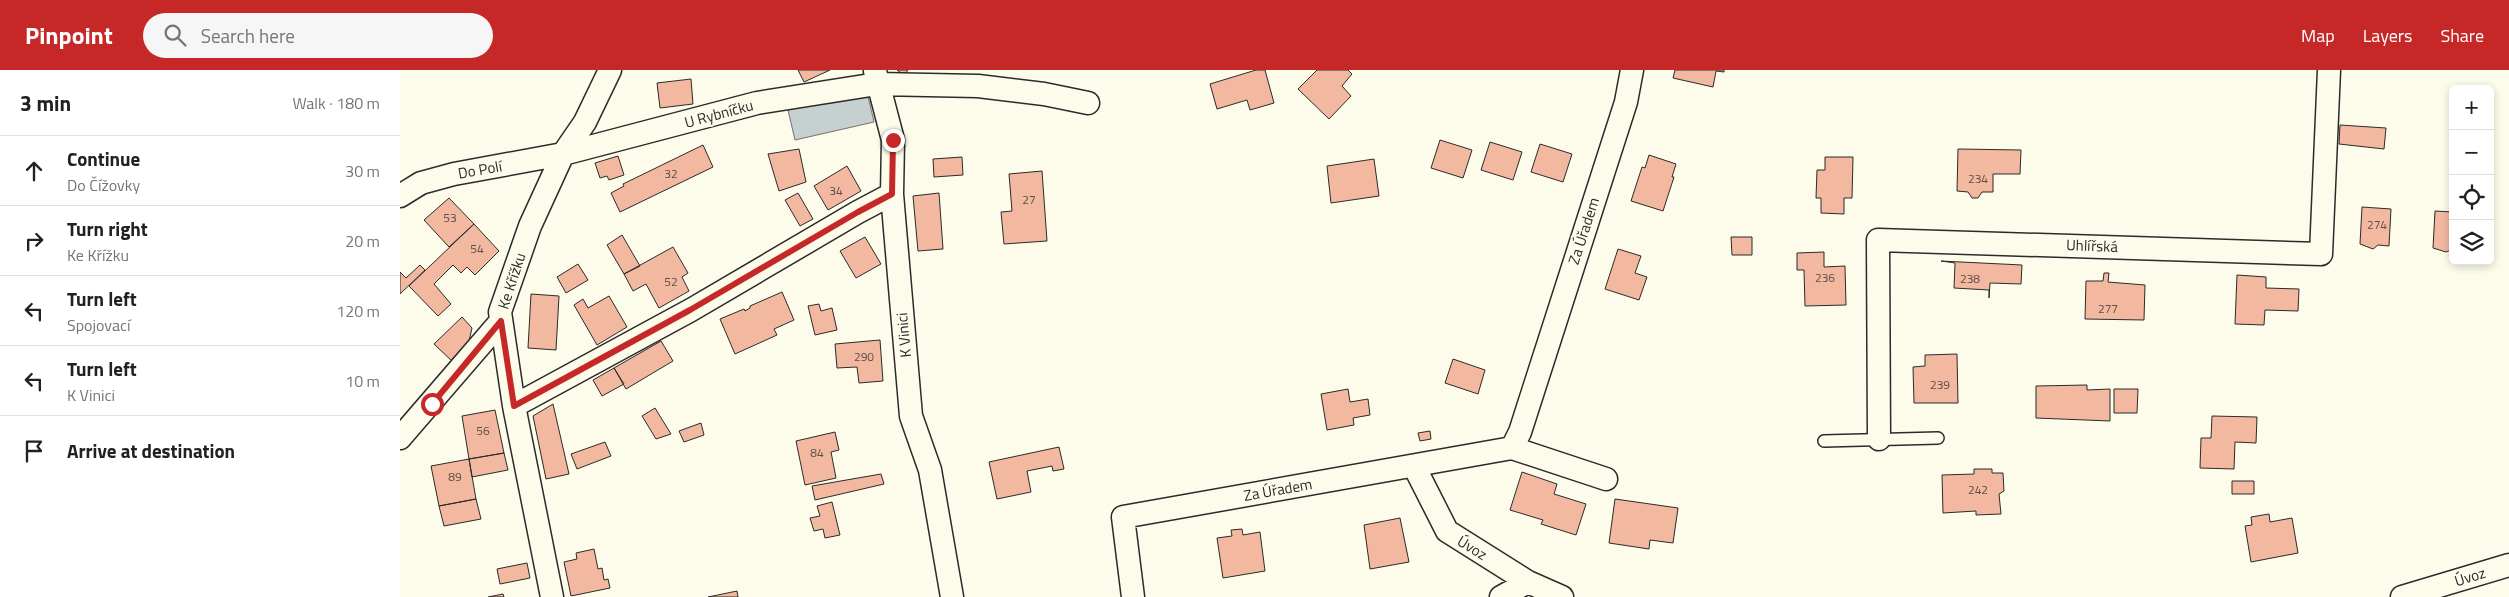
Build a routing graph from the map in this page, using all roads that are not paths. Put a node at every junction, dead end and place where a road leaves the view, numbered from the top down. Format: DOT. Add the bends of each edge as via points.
graph roads {
  1 [pos="610,70"];
  2 [pos="1632,70"];
  3 [pos="2329,70"];
  4 [pos="876,77"];
  5 [pos="1088,103"];
  6 [pos="564,154"];
  7 [pos="892,194"];
  8 [pos="400,196"];
  9 [pos="501,321"];
  10 [pos="514,406"];
  11 [pos="400,438"];
  12 [pos="1938,438"];
  13 [pos="1879,439"];
  14 [pos="1824,441"];
  15 [pos="1512,448"];
  16 [pos="1414,466"];
  17 [pos="1606,479"];
  18 [pos="2509,565"];
  19 [pos="1528,582"];
  20 [pos="552,597"];
  21 [pos="952,597"];
  22 [pos="1133,597"];
  23 [pos="1501,597"];
  24 [pos="1562,597"];
  25 [pos="2402,597"];
  1 -- 6 [label="street, Ke Křížku" via="585,122"];
  2 -- 15 [label="street, Za Úřadem" via="1623,111 1520,432"];
  3 -- 13 [label="street, Uhlířská" via="2321,254 1878,240"];
  4 -- 5 [label="street, U Rybníčku" via="1044,94"];
  4 -- 6 [label="street, U Rybníčku" via="757,103"];
  4 -- 7 [label="street, K Vinici" via="893,140"];
  6 -- 8 [label="street, Do Polí" via="454,174 421,183"];
  6 -- 9 [label="street, Ke Křížku" via="530,226 500,312"];
  7 -- 10 [label="street"];
  7 -- 21 [label="street, K Vinici" via="911,416 930,470"];
  9 -- 10 [label="street, Ke Křížku"];
  9 -- 11 [label="street"];
  10 -- 20 [label="street, Ke Křížku"];
  12 -- 13 [label="lane"];
  13 -- 14 [label="lane"];
  15 -- 16 [label="street, Za Úřadem"];
  15 -- 17 [label="street, Za Úřadem"];
  16 -- 19 [label="street, Úvoz" via="1447,532"];
  16 -- 22 [label="street, Za Úřadem" via="1123,517"];
  18 -- 25 [label="street, Úvoz"];
  19 -- 23 [label="street"];
  19 -- 24 [label="street, Úvoz"];
}
